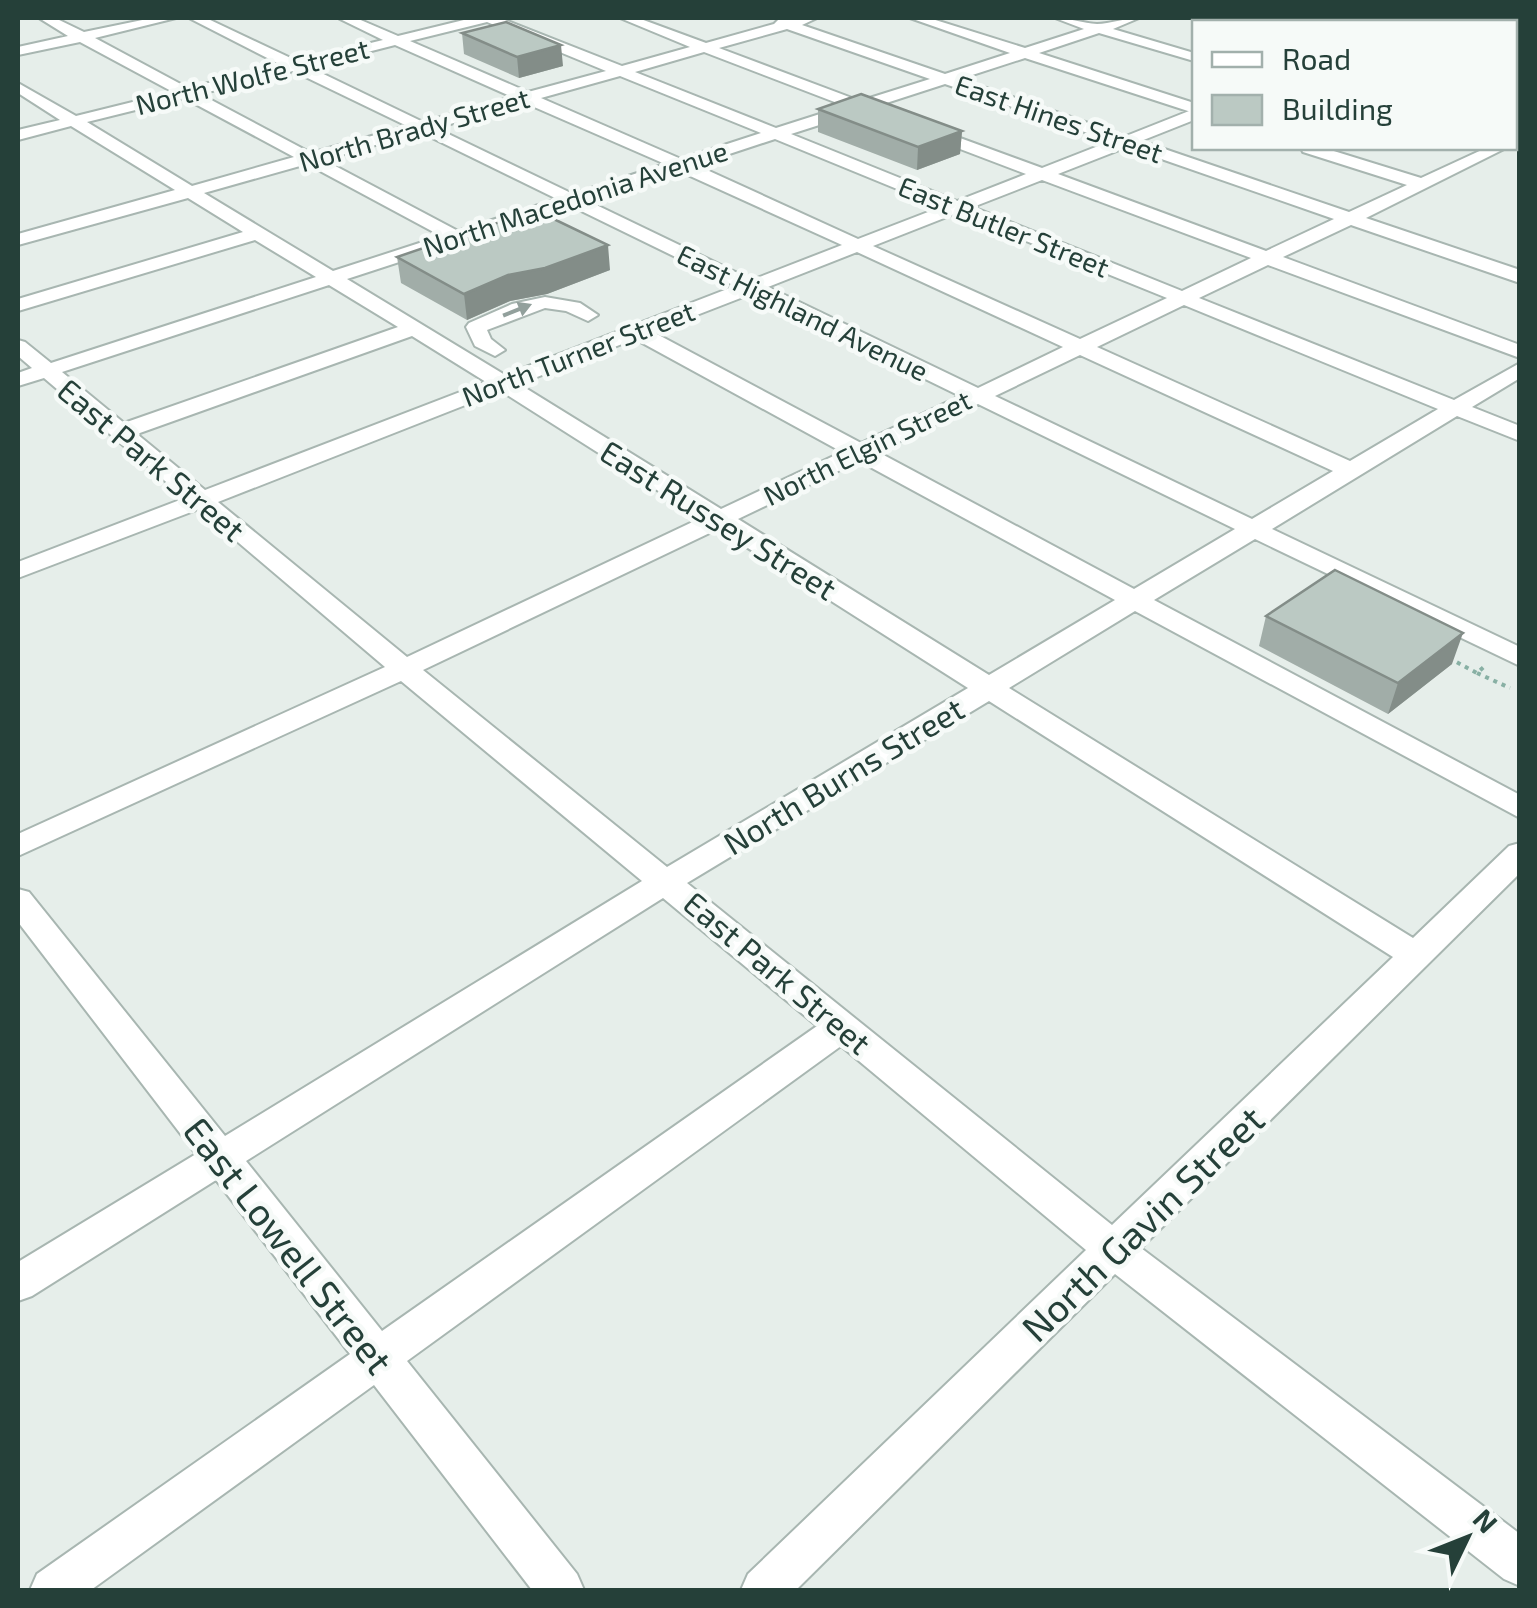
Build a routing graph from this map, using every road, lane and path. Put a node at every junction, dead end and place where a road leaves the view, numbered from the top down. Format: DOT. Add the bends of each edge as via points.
graph roads {
  1 [pos="46,18"];
  2 [pos="169,18"];
  3 [pos="196,18"];
  4 [pos="344,18"];
  5 [pos="488,18"];
  6 [pos="627,18"];
  7 [pos="768,18"];
  8 [pos="810,18"];
  9 [pos="917,18"];
  10 [pos="1062,18"];
  11 [pos="1132,18"];
  12 [pos="787,24"];
  13 [pos="1098,28"];
  14 [pos="80,37"];
  15 [pos="396,40"];
  16 [pos="704,47"];
  17 [pos="18,52"];
  18 [pos="1025,53"];
  19 [pos="1192,56"];
  20 [pos="296,66"];
  21 [pos="620,71"];
  22 [pos="944,79"];
  23 [pos="19,89"];
  24 [pos="186,93"];
  25 [pos="525,97"];
  26 [pos="861,107"];
  27 [pos="1192,111"];
  28 [pos="1192,113"];
  29 [pos="71,122"];
  30 [pos="422,127"];
  31 [pos="776,134"];
  32 [pos="18,135"];
  33 [pos="1125,142"];
  34 [pos="1315,150"];
  35 [pos="1493,150"];
  36 [pos="310,158"];
  37 [pos="682,165"];
  38 [pos="1044,174"];
  39 [pos="1421,184"];
  40 [pos="189,192"];
  41 [pos="571,199"];
  42 [pos="956,208"];
  43 [pos="1348,218"];
  44 [pos="258,233"];
  45 [pos="454,236"];
  46 [pos="18,240"];
  47 [pos="856,247"];
  48 [pos="1264,257"];
  49 [pos="330,276"];
  50 [pos="1520,277"];
  51 [pos="749,286"];
  52 [pos="1181,296"];
  53 [pos="18,305"];
  54 [pos="588,315"];
  55 [pos="412,328"];
  56 [pos="636,331"];
  57 [pos="18,346"];
  58 [pos="1078,346"];
  59 [pos="495,350"];
  60 [pos="1520,352"];
  61 [pos="1520,369"];
  62 [pos="46,370"];
  63 [pos="18,380"];
  64 [pos="503,383"];
  65 [pos="974,396"];
  66 [pos="1455,408"];
  67 [pos="122,430"];
  68 [pos="1520,434"];
  69 [pos="857,452"];
  70 [pos="1350,470"];
  71 [pos="202,500"];
  72 [pos="718,519"];
  73 [pos="1251,529"];
  74 [pos="18,572"];
  75 [pos="1131,599"];
  76 [pos="1448,658"];
  77 [pos="1520,658"];
  78 [pos="1488,664"];
  79 [pos="404,669"];
  80 [pos="1477,673"];
  81 [pos="990,686"];
  82 [pos="1510,688"];
  83 [pos="1520,808"];
  84 [pos="18,846"];
  85 [pos="1520,854"];
  86 [pos="667,881"];
  87 [pos="18,900"];
  88 [pos="1418,957"];
  89 [pos="843,1026"];
  90 [pos="220,1156"];
  91 [pos="1114,1250"];
  92 [pos="18,1283"];
  93 [pos="378,1358"];
  94 [pos="1520,1563"];
  95 [pos="54,1590"];
  96 [pos="561,1590"];
  97 [pos="764,1590"];
  1 -- 14 [label="street"];
  2 -- 14 [label="street"];
  3 -- 20 [label="street, East Highland Avenue"];
  4 -- 15 [label="street"];
  5 -- 15 [label="street, North Wolfe Street"];
  5 -- 21 [label="street, East Butler Street"];
  6 -- 16 [label="street"];
  7 -- 12 [label="street, East Hines Street"];
  8 -- 12 [label="street, North Brady Street"];
  9 -- 18 [label="street"];
  10 -- 13 [label="street"];
  11 -- 13 [label="street, North Macedonia Avenue"];
  12 -- 16 [label="street, North Brady Street"];
  12 -- 22 [label="street, East Hines Street"];
  13 -- 18 [label="street, North Macedonia Avenue"];
  13 -- 19 [label="street"];
  14 -- 17 [label="street"];
  14 -- 24 [label="street"];
  15 -- 20 [label="street, North Wolfe Street"];
  15 -- 25 [label="street"];
  16 -- 21 [label="street, North Brady Street"];
  16 -- 26 [label="street"];
  18 -- 22 [label="street, North Macedonia Avenue"];
  18 -- 27 [label="street"];
  20 -- 24 [label="street, North Wolfe Street"];
  20 -- 30 [label="street, East Highland Avenue"];
  21 -- 25 [label="street, North Brady Street"];
  21 -- 31 [label="street, East Butler Street"];
  22 -- 26 [label="street, North Macedonia Avenue"];
  22 -- 33 [label="street, East Hines Street"];
  23 -- 29 [label="street, East Russey Street"];
  24 -- 29 [label="street, North Wolfe Street"];
  24 -- 36 [label="street"];
  25 -- 30 [label="street, North Brady Street"];
  25 -- 37 [label="street"];
  26 -- 31 [label="street, North Macedonia Avenue"];
  26 -- 38 [label="street"];
  28 -- 33 [label="street, North Turner Street"];
  29 -- 32 [label="street, North Wolfe Street"];
  29 -- 40 [label="street, East Russey Street"];
  30 -- 36 [label="street, North Brady Street"];
  30 -- 41 [label="street, East Highland Avenue"];
  31 -- 37 [label="street, North Macedonia Avenue"];
  31 -- 42 [label="street, East Butler Street"];
  33 -- 38 [label="street, North Turner Street"];
  33 -- 43 [label="street, East Hines Street"];
  34 -- 39 [label="street"];
  35 -- 39 [label="street, North Elgin Street"];
  36 -- 40 [label="street, North Brady Street"];
  36 -- 45 [label="street"];
  37 -- 41 [label="street, North Macedonia Avenue"];
  37 -- 47 [label="street"];
  38 -- 42 [label="street, North Turner Street"];
  38 -- 48 [label="street"];
  39 -- 43 [label="street, North Elgin Street"];
  40 -- 44 [label="street, East Russey Street"];
  40 -- 46 [label="street, North Brady Street"];
  41 -- 45 [label="street, North Macedonia Avenue"];
  41 -- 51 [label="street, East Highland Avenue"];
  42 -- 47 [label="street, North Turner Street"];
  42 -- 52 [label="street, East Butler Street"];
  43 -- 48 [label="street, North Elgin Street"];
  43 -- 50 [label="street, East Hines Street"];
  44 -- 49 [label="street, East Russey Street"];
  44 -- 53 [label="street"];
  45 -- 49 [label="street, North Macedonia Avenue"];
  47 -- 51 [label="street, North Turner Street"];
  47 -- 58 [label="street"];
  48 -- 52 [label="street, North Elgin Street"];
  48 -- 60 [label="street"];
  49 -- 55 [label="street, East Russey Street"];
  49 -- 62 [label="street, North Macedonia Avenue"];
  51 -- 56 [label="street, North Turner Street"];
  51 -- 65 [label="street, East Highland Avenue"];
  52 -- 58 [label="street, North Elgin Street"];
  52 -- 66 [label="street, East Butler Street"];
  59 -- 54 [label="street, one-way" via="476,327 546,299"];
  55 -- 64 [label="street, East Russey Street"];
  55 -- 67 [label="street"];
  56 -- 64 [label="street, North Turner Street"];
  56 -- 69 [label="street"];
  57 -- 62 [label="street, East Park Street"];
  58 -- 65 [label="street, North Elgin Street"];
  58 -- 70 [label="street"];
  61 -- 66 [label="street, North Burns Street"];
  62 -- 63 [label="street, North Macedonia Avenue"];
  62 -- 67 [label="street, East Park Street"];
  64 -- 71 [label="street, North Turner Street"];
  64 -- 72 [label="street, East Russey Street"];
  65 -- 69 [label="street, North Elgin Street"];
  65 -- 73 [label="street, East Highland Avenue"];
  66 -- 68 [label="street, East Butler Street"];
  66 -- 70 [label="street, North Burns Street"];
  67 -- 71 [label="street, East Park Street"];
  69 -- 72 [label="street, North Elgin Street"];
  69 -- 75 [label="street"];
  70 -- 73 [label="street, North Burns Street"];
  71 -- 74 [label="street, North Turner Street"];
  71 -- 79 [label="street, East Park Street"];
  72 -- 79 [label="street, North Elgin Street"];
  72 -- 81 [label="street, East Russey Street"];
  73 -- 75 [label="street, North Burns Street"];
  73 -- 77 [label="street, East Highland Avenue"];
  75 -- 81 [label="street, North Burns Street"];
  75 -- 83 [label="street"];
  76 -- 80 [label="path"];
  78 -- 80 [label="path"];
  79 -- 84 [label="street, North Elgin Street"];
  79 -- 86 [label="street, East Park Street"];
  80 -- 82 [label="path"];
  81 -- 86 [label="street, North Burns Street"];
  81 -- 88 [label="street, East Russey Street"];
  85 -- 88 [label="street, North Gavin Street"];
  86 -- 89 [label="street, East Park Street"];
  86 -- 90 [label="street, North Burns Street"];
  87 -- 90 [label="street, East Lowell Street"];
  88 -- 91 [label="street, North Gavin Street"];
  89 -- 91 [label="street, East Park Street"];
  89 -- 93 [label="street"];
  90 -- 92 [label="street, North Burns Street"];
  90 -- 93 [label="street, East Lowell Street"];
  91 -- 94 [label="street, East Park Street"];
  91 -- 97 [label="street, North Gavin Street"];
  93 -- 95 [label="street"];
  93 -- 96 [label="street, East Lowell Street"];
}
